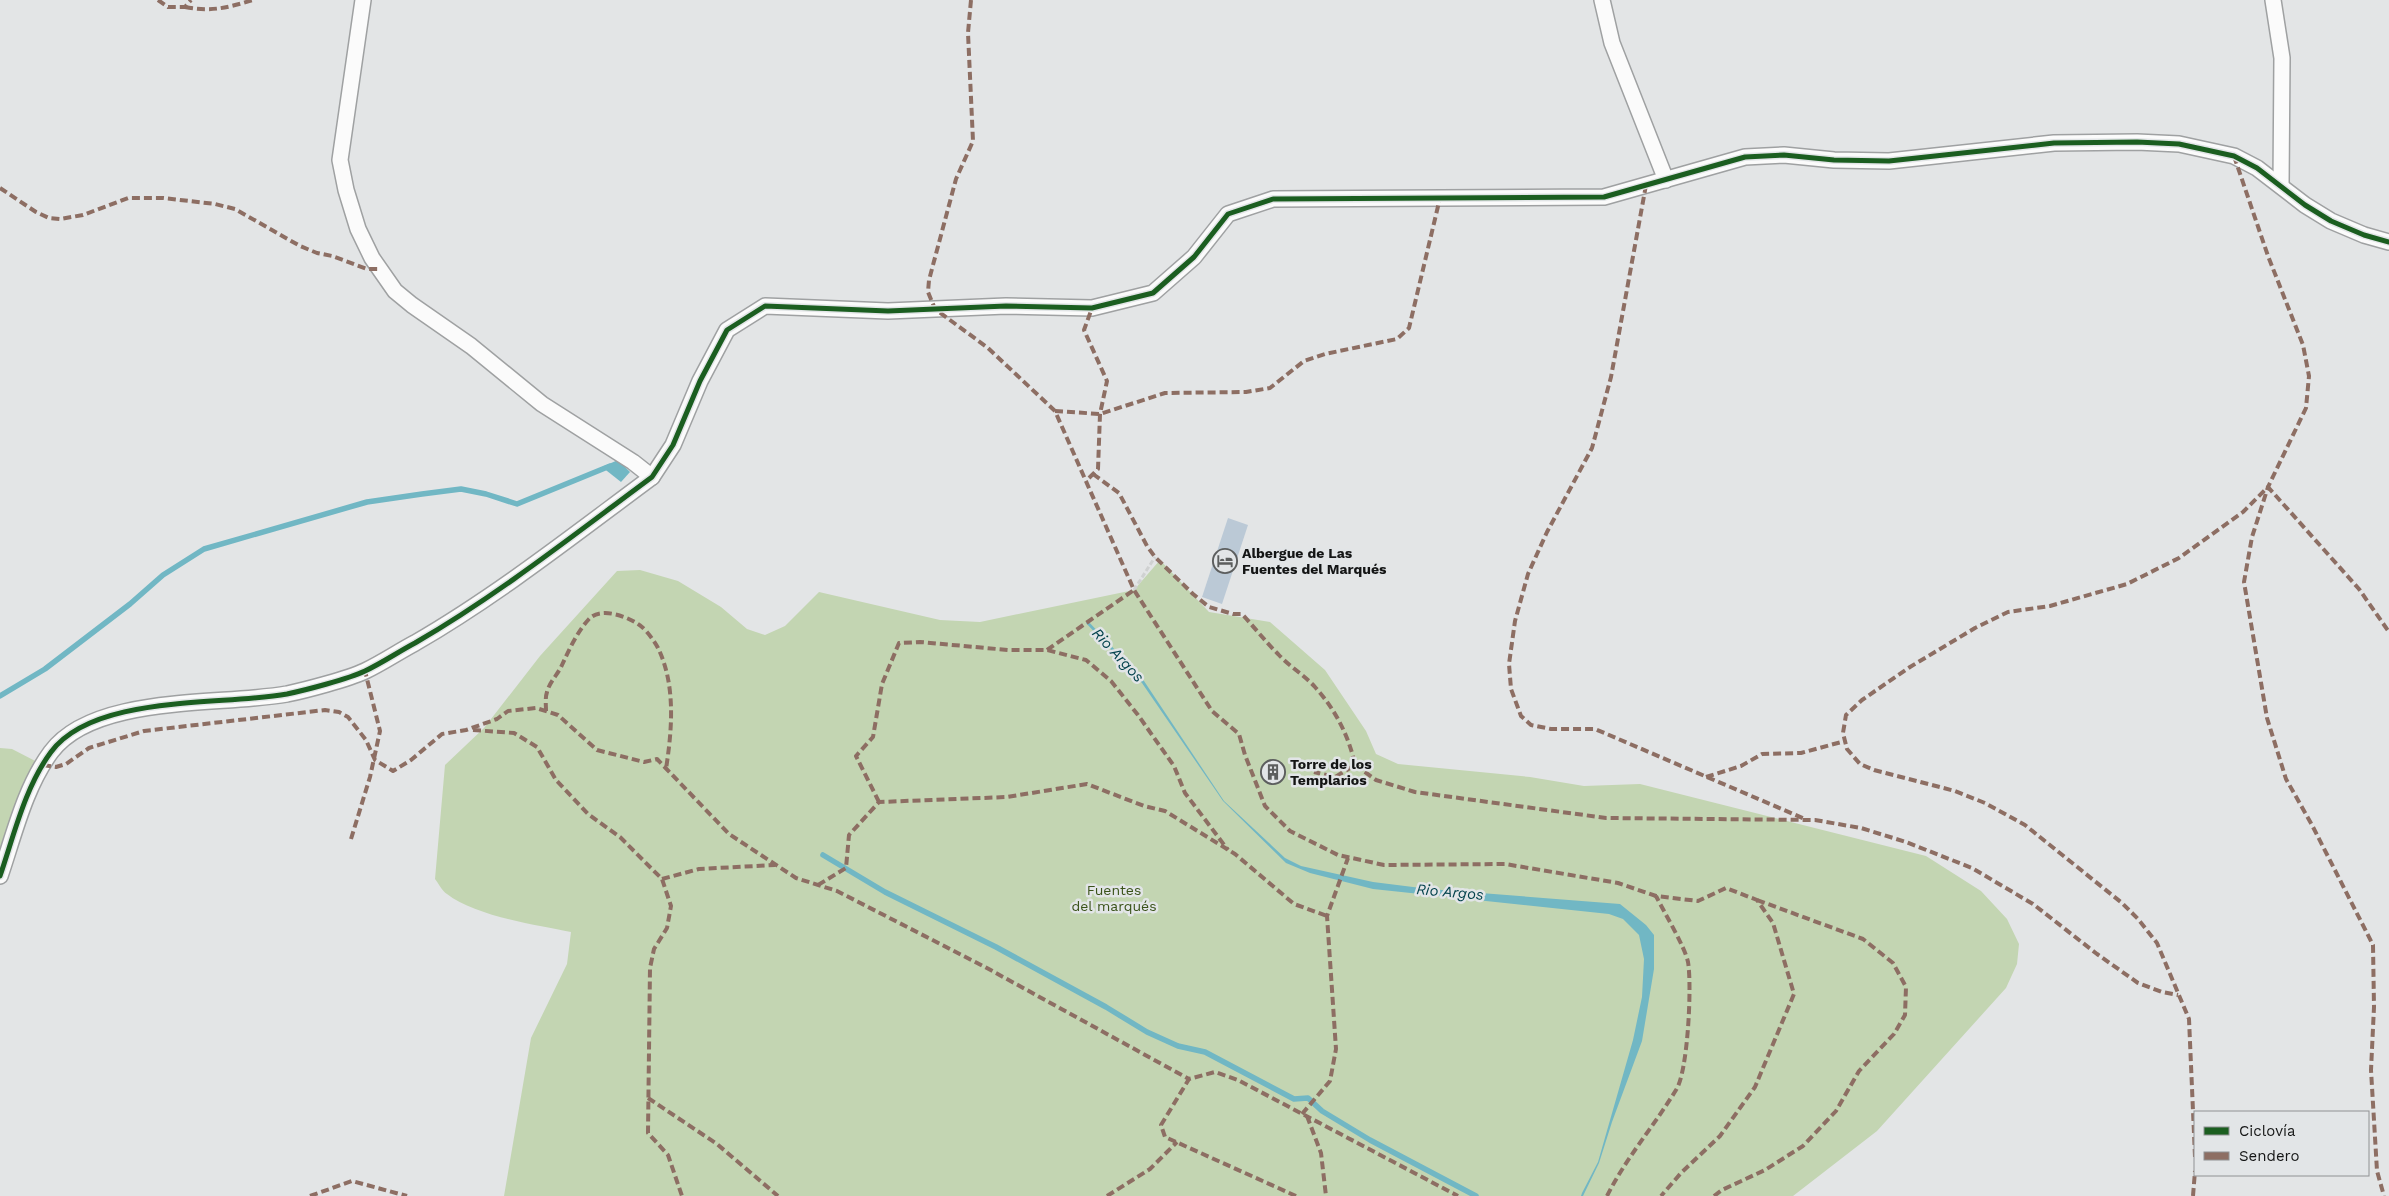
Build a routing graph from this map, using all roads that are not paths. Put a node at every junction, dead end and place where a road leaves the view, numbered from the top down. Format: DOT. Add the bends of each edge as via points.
graph roads {
  1 [pos="363,0"];
  2 [pos="1602,0"];
  3 [pos="2273,0"];
  4 [pos="1666,180"];
  5 [pos="2281,185"];
  6 [pos="2389,242"];
  7 [pos="652,477"];
  8 [pos="0,876"];
  1 -- 7 [label="street" via="340,160 358,229 372,258 394,291 464,341 542,404"];
  2 -- 4 [label="street" via="1612,44"];
  3 -- 5 [label="street" via="2282,58"];
  4 -- 5 [label="street" via="1745,157 1784,155 1889,161 2054,143 2137,142 2179,144 2234,156"];
  4 -- 7 [label="street" via="1604,197 1273,199 1228,214 1194,257 1153,293 1092,308 1006,306 888,311 765,306 727,330 700,381 673,445"];
  5 -- 6 [label="street" via="2330,221"];
  7 -- 8 [label="street" via="452,621 364,671 288,694 143,708 108,716 79,729 61,741 42,765"];
}
